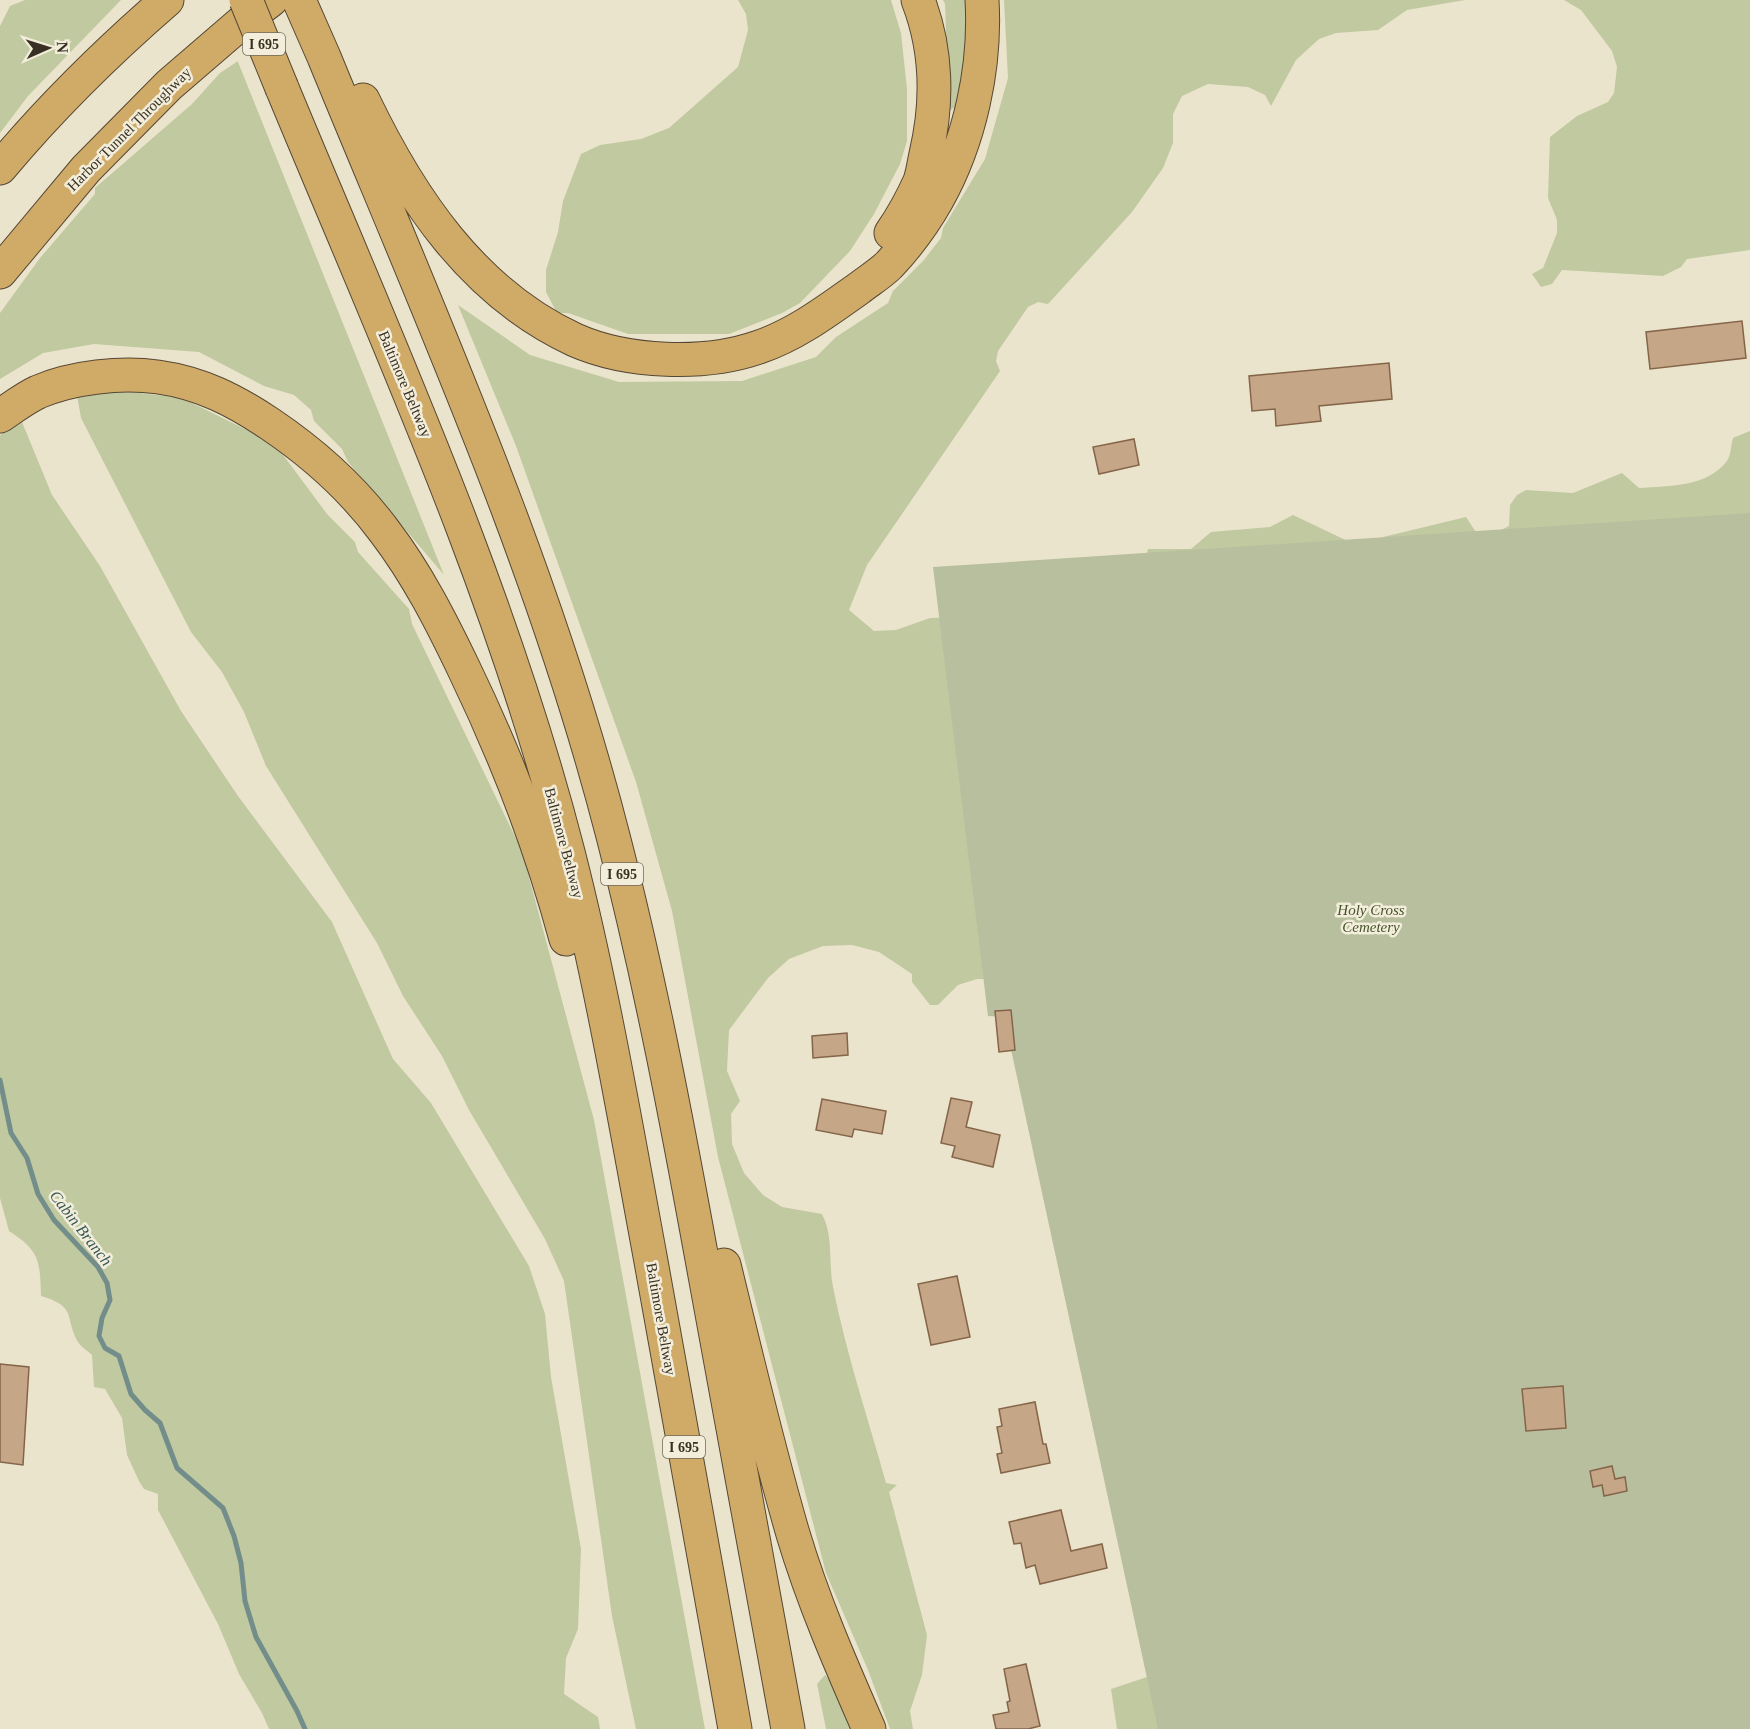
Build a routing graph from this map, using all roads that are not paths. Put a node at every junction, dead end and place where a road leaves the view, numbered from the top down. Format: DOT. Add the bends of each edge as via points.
graph roads {
  1 [pos="167,0"];
  2 [pos="246,0"];
  3 [pos="271,0"];
  4 [pos="299,0"];
  5 [pos="315,0"];
  6 [pos="918,0"];
  7 [pos="982,0"];
  8 [pos="331,52"];
  9 [pos="0,168"];
  10 [pos="0,272"];
  11 [pos="825,313"];
  12 [pos="0,416"];
  13 [pos="655,1017"];
  14 [pos="633,1166"];
  15 [pos="735,1729"];
  16 [pos="788,1729"];
  17 [pos="869,1729"];
  1 -- 9 [label="highway" via="116,45"];
  2 -- 14 [label="highway, Baltimore Beltway / I 695, bridge" via="432,448 534,735 598,980"];
  3 -- 10 [label="highway, Harbor Tunnel Throughway" via="136,118 86,169"];
  4 -- 8 [label="highway, I 695"];
  5 -- 8 [label="highway"];
  6 -- 11 [label="highway" via="933,58 934,100 920,179 876,256"];
  7 -- 11 [label="highway" via="982,44 969,118 938,199 887,267"];
  8 -- 11 [label="highway" via="413,193 441,232 507,299 542,323 619,354 687,359 759,347"];
  8 -- 13 [label="highway, I 695" via="533,576 613,835"];
  12 -- 14 [label="highway" via="39,392 111,375 152,376 207,388 247,408 289,437 323,465 384,531 441,622 507,765 551,883"];
  13 -- 16 [label="highway, I 695"];
  13 -- 17 [label="highway" via="794,1535 824,1623"];
  14 -- 15 [label="highway, Baltimore Beltway / I 695"];
}
